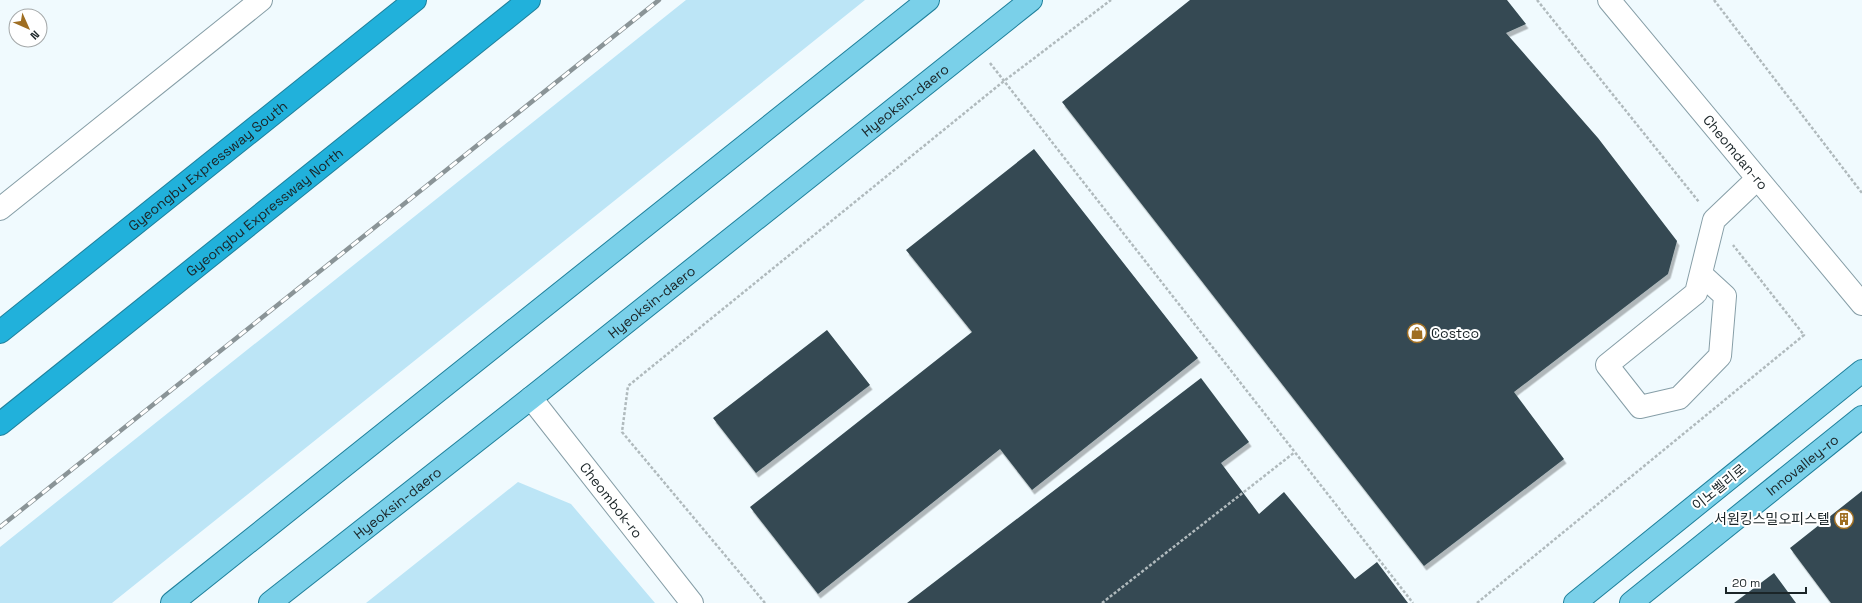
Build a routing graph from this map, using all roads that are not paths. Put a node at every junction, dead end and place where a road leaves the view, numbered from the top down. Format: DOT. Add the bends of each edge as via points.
graph roads {
  1 [pos="261,0"];
  2 [pos="415,0"];
  3 [pos="530,0"];
  4 [pos="928,0"];
  5 [pos="1031,0"];
  6 [pos="1609,0"];
  7 [pos="1757,179"];
  8 [pos="0,209"];
  9 [pos="1701,274"];
  10 [pos="1862,304"];
  11 [pos="0,332"];
  12 [pos="1862,372"];
  13 [pos="531,398"];
  14 [pos="1862,417"];
  15 [pos="0,424"];
  16 [pos="172,603"];
  17 [pos="270,603"];
  18 [pos="692,603"];
  19 [pos="1575,603"];
  20 [pos="1631,603"];
  1 -- 8 [label="street"];
  2 -- 11 [label="highway, Gyeongbu Expressway South"];
  3 -- 15 [label="highway, Gyeongbu Expressway North"];
  4 -- 16 [label="main road"];
  5 -- 13 [label="main road, Hyeoksin-daero"];
  6 -- 7 [label="street, Cheomdan-ro"];
  7 -- 9 [label="street" via="1714,220"];
  7 -- 10 [label="street, Cheomdan-ro"];
  9 -- 9 [label="street" via="1696,293 1607,365 1640,407 1679,398 1720,356 1726,296"];
  12 -- 19 [label="main road, 이노벨리로"];
  13 -- 17 [label="main road, Hyeoksin-daero"];
  13 -- 18 [label="street, Cheombok-ro"];
  14 -- 20 [label="main road, Innovalley-ro"];
}
